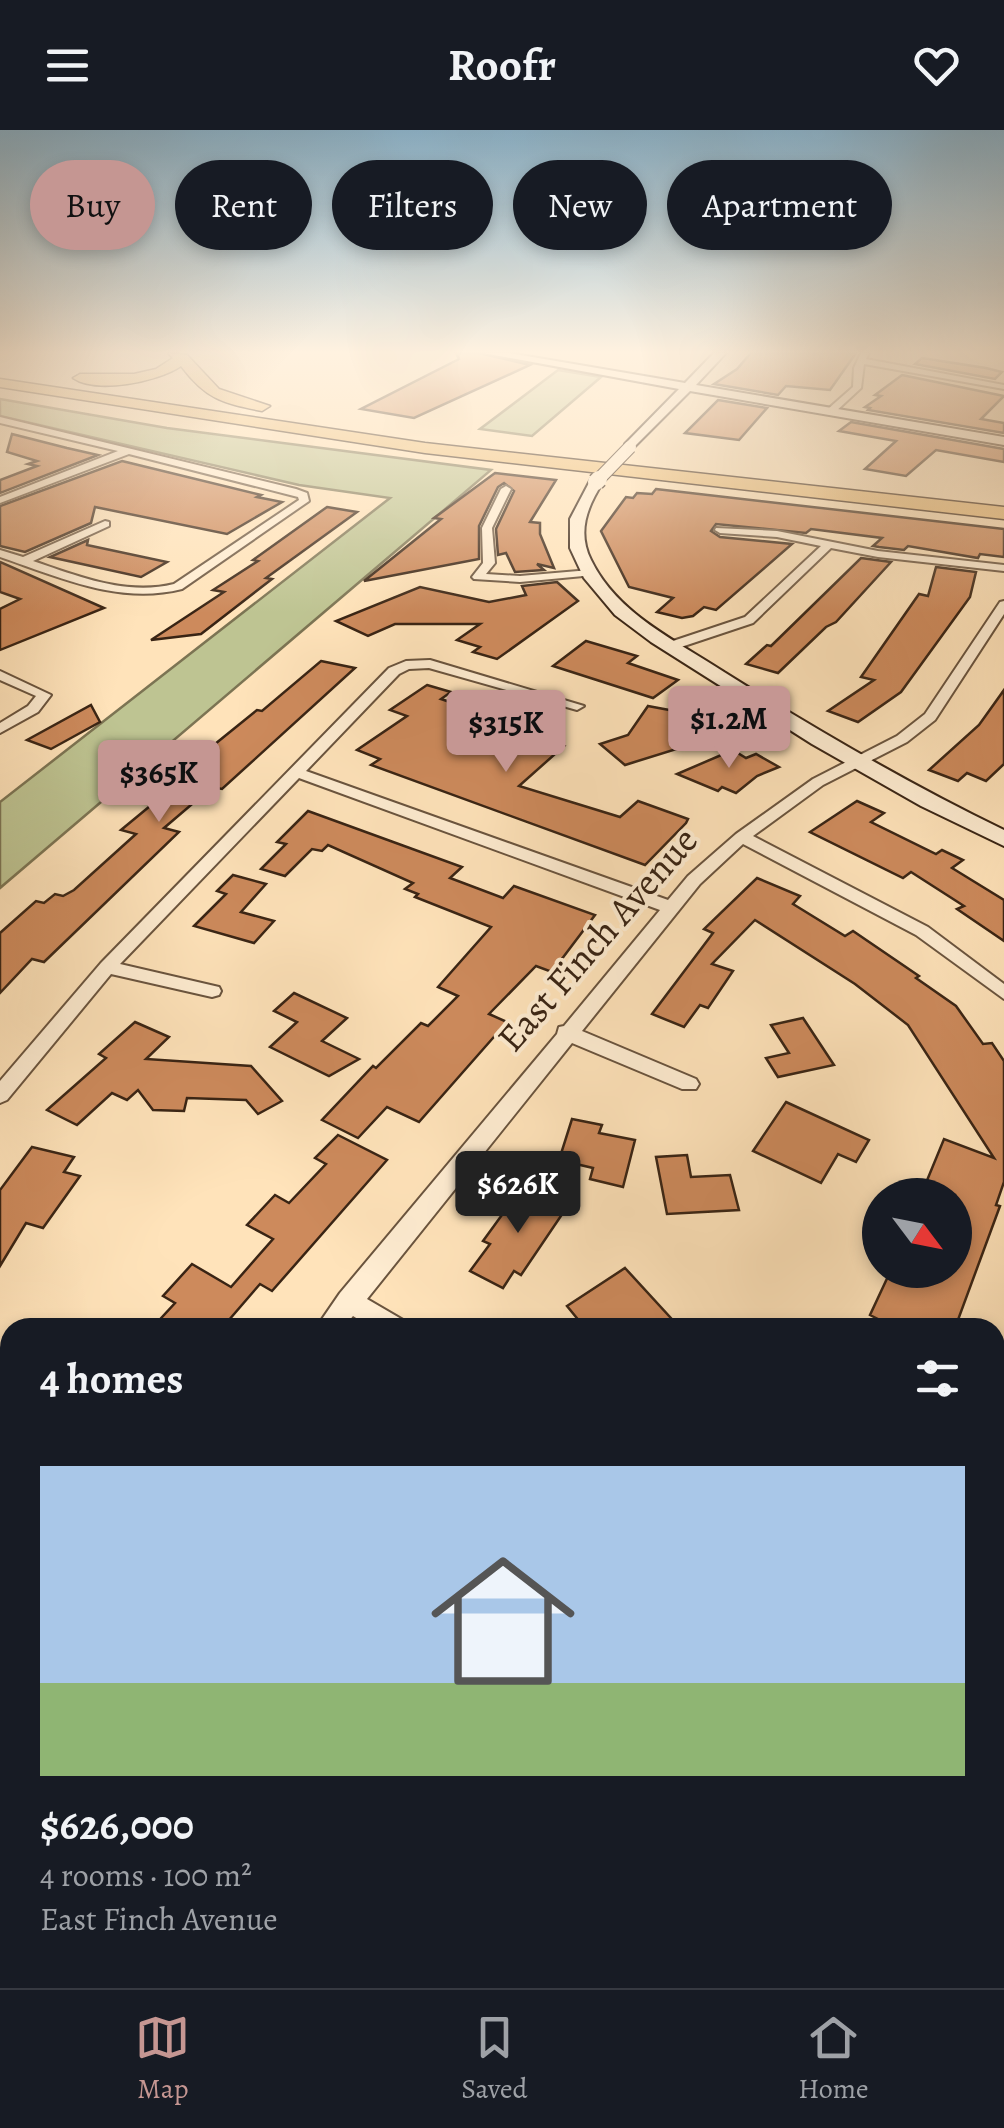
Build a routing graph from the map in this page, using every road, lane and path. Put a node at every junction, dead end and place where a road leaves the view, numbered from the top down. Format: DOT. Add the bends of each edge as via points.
graph roads {
  1 [pos="81,440"];
  2 [pos="372,440"];
  3 [pos="466,440"];
  4 [pos="637,440"];
  5 [pos="128,451"];
  6 [pos="506,489"];
  7 [pos="1004,499"];
  8 [pos="0,500"];
  9 [pos="1004,513"];
  10 [pos="104,524"];
  11 [pos="720,530"];
  12 [pos="829,544"];
  13 [pos="0,553"];
  14 [pos="25,560"];
  15 [pos="1004,568"];
  16 [pos="590,573"];
  17 [pos="1004,606"];
  18 [pos="671,646"];
  19 [pos="0,674"];
  20 [pos="577,706"];
  21 [pos="0,729"];
  22 [pos="854,762"];
  23 [pos="296,772"];
  24 [pos="742,836"];
  25 [pos="1004,839"];
  26 [pos="670,907"];
  27 [pos="107,967"];
  28 [pos="212,991"];
  29 [pos="1004,993"];
  30 [pos="566,1032"];
  31 [pos="690,1084"];
  32 [pos="0,1095"];
  33 [pos="349,1301"];
  34 [pos="336,1318"];
  35 [pos="377,1318"];
  1 -- 5 [label="street"];
  2 -- 9 [label="highway"];
  3 -- 7 [label="highway"];
  4 -- 16 [label="street, bridge" via="576,514 577,544"];
  5 -- 8 [label="street"];
  5 -- 14 [label="street" via="303,495 304,501 189,580 155,594"];
  6 -- 16 [label="street" via="487,528 488,563 478,577"];
  10 -- 14 [label="street"];
  11 -- 12 [label="street"];
  12 -- 15 [label="street"];
  12 -- 18 [label="street" via="748,620"];
  13 -- 14 [label="street"];
  16 -- 18 [label="street" via="620,607"];
  17 -- 22 [label="street, East Finch Avenue" via="930,717"];
  18 -- 22 [label="street"];
  19 -- 21 [label="street" via="44,695"];
  20 -- 23 [label="street" via="442,666 406,665"];
  22 -- 24 [label="street, East Finch Avenue"];
  22 -- 25 [label="street"];
  23 -- 26 [label="street"];
  23 -- 27 [label="street"];
  24 -- 26 [label="street, East Finch Avenue"];
  24 -- 29 [label="street" via="922,931"];
  26 -- 30 [label="street, East Finch Avenue"];
  27 -- 28 [label="street"];
  27 -- 32 [label="street"];
  30 -- 31 [label="street"];
  30 -- 33 [label="street, East Finch Avenue"];
  33 -- 34 [label="street, East Finch Avenue"];
  33 -- 35 [label="street"];
}
